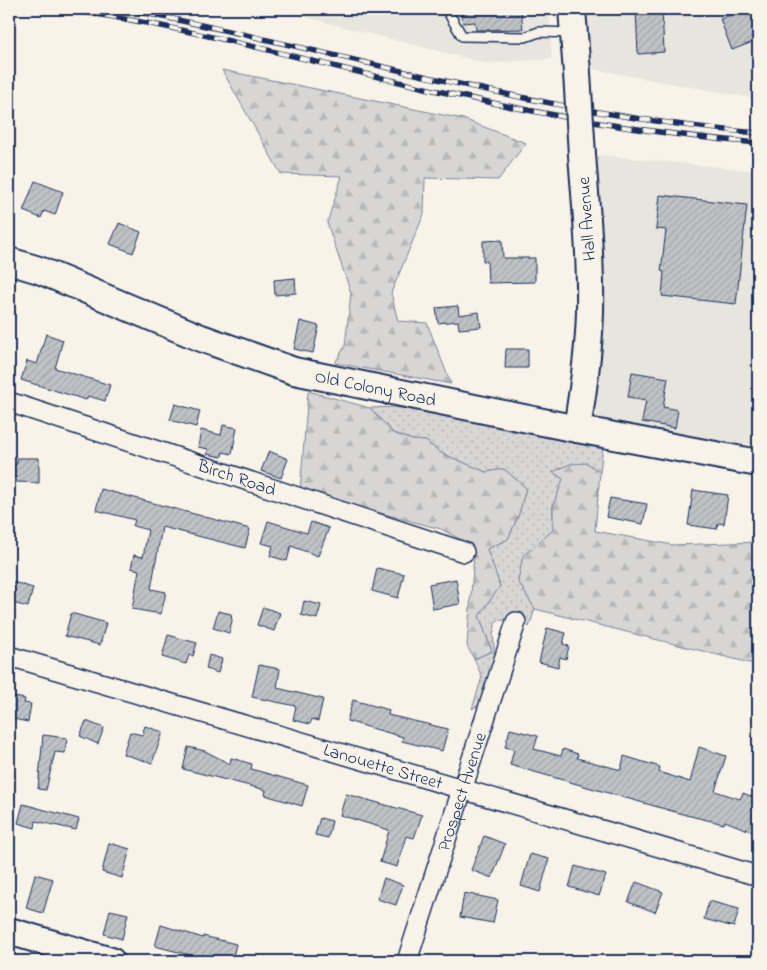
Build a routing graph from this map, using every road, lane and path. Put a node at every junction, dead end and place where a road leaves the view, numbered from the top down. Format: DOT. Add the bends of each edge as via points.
graph roads {
  1 [pos="449,9"];
  2 [pos="573,21"];
  3 [pos="9,261"];
  4 [pos="9,402"];
  5 [pos="577,429"];
  6 [pos="758,463"];
  7 [pos="464,552"];
  8 [pos="516,622"];
  9 [pos="9,656"];
  10 [pos="463,789"];
  11 [pos="758,876"];
  12 [pos="9,931"];
  13 [pos="111,961"];
  14 [pos="407,961"];
  1 -- 2 [label="lane" via="462,36 525,37"];
  2 -- 5 [label="main road, Hall Avenue, bridge" via="590,262 587,358"];
  3 -- 5 [label="main road, Old Colony Road" via="39,270 201,338 294,371"];
  4 -- 7 [label="street, Birch Road"];
  5 -- 6 [label="main road, Old Colony Road"];
  8 -- 10 [label="street, Prospect Avenue"];
  9 -- 10 [label="street, Lanouette Street"];
  10 -- 11 [label="street, Lanouette Street"];
  10 -- 14 [label="street, Prospect Avenue"];
  12 -- 13 [label="main road"];
}
